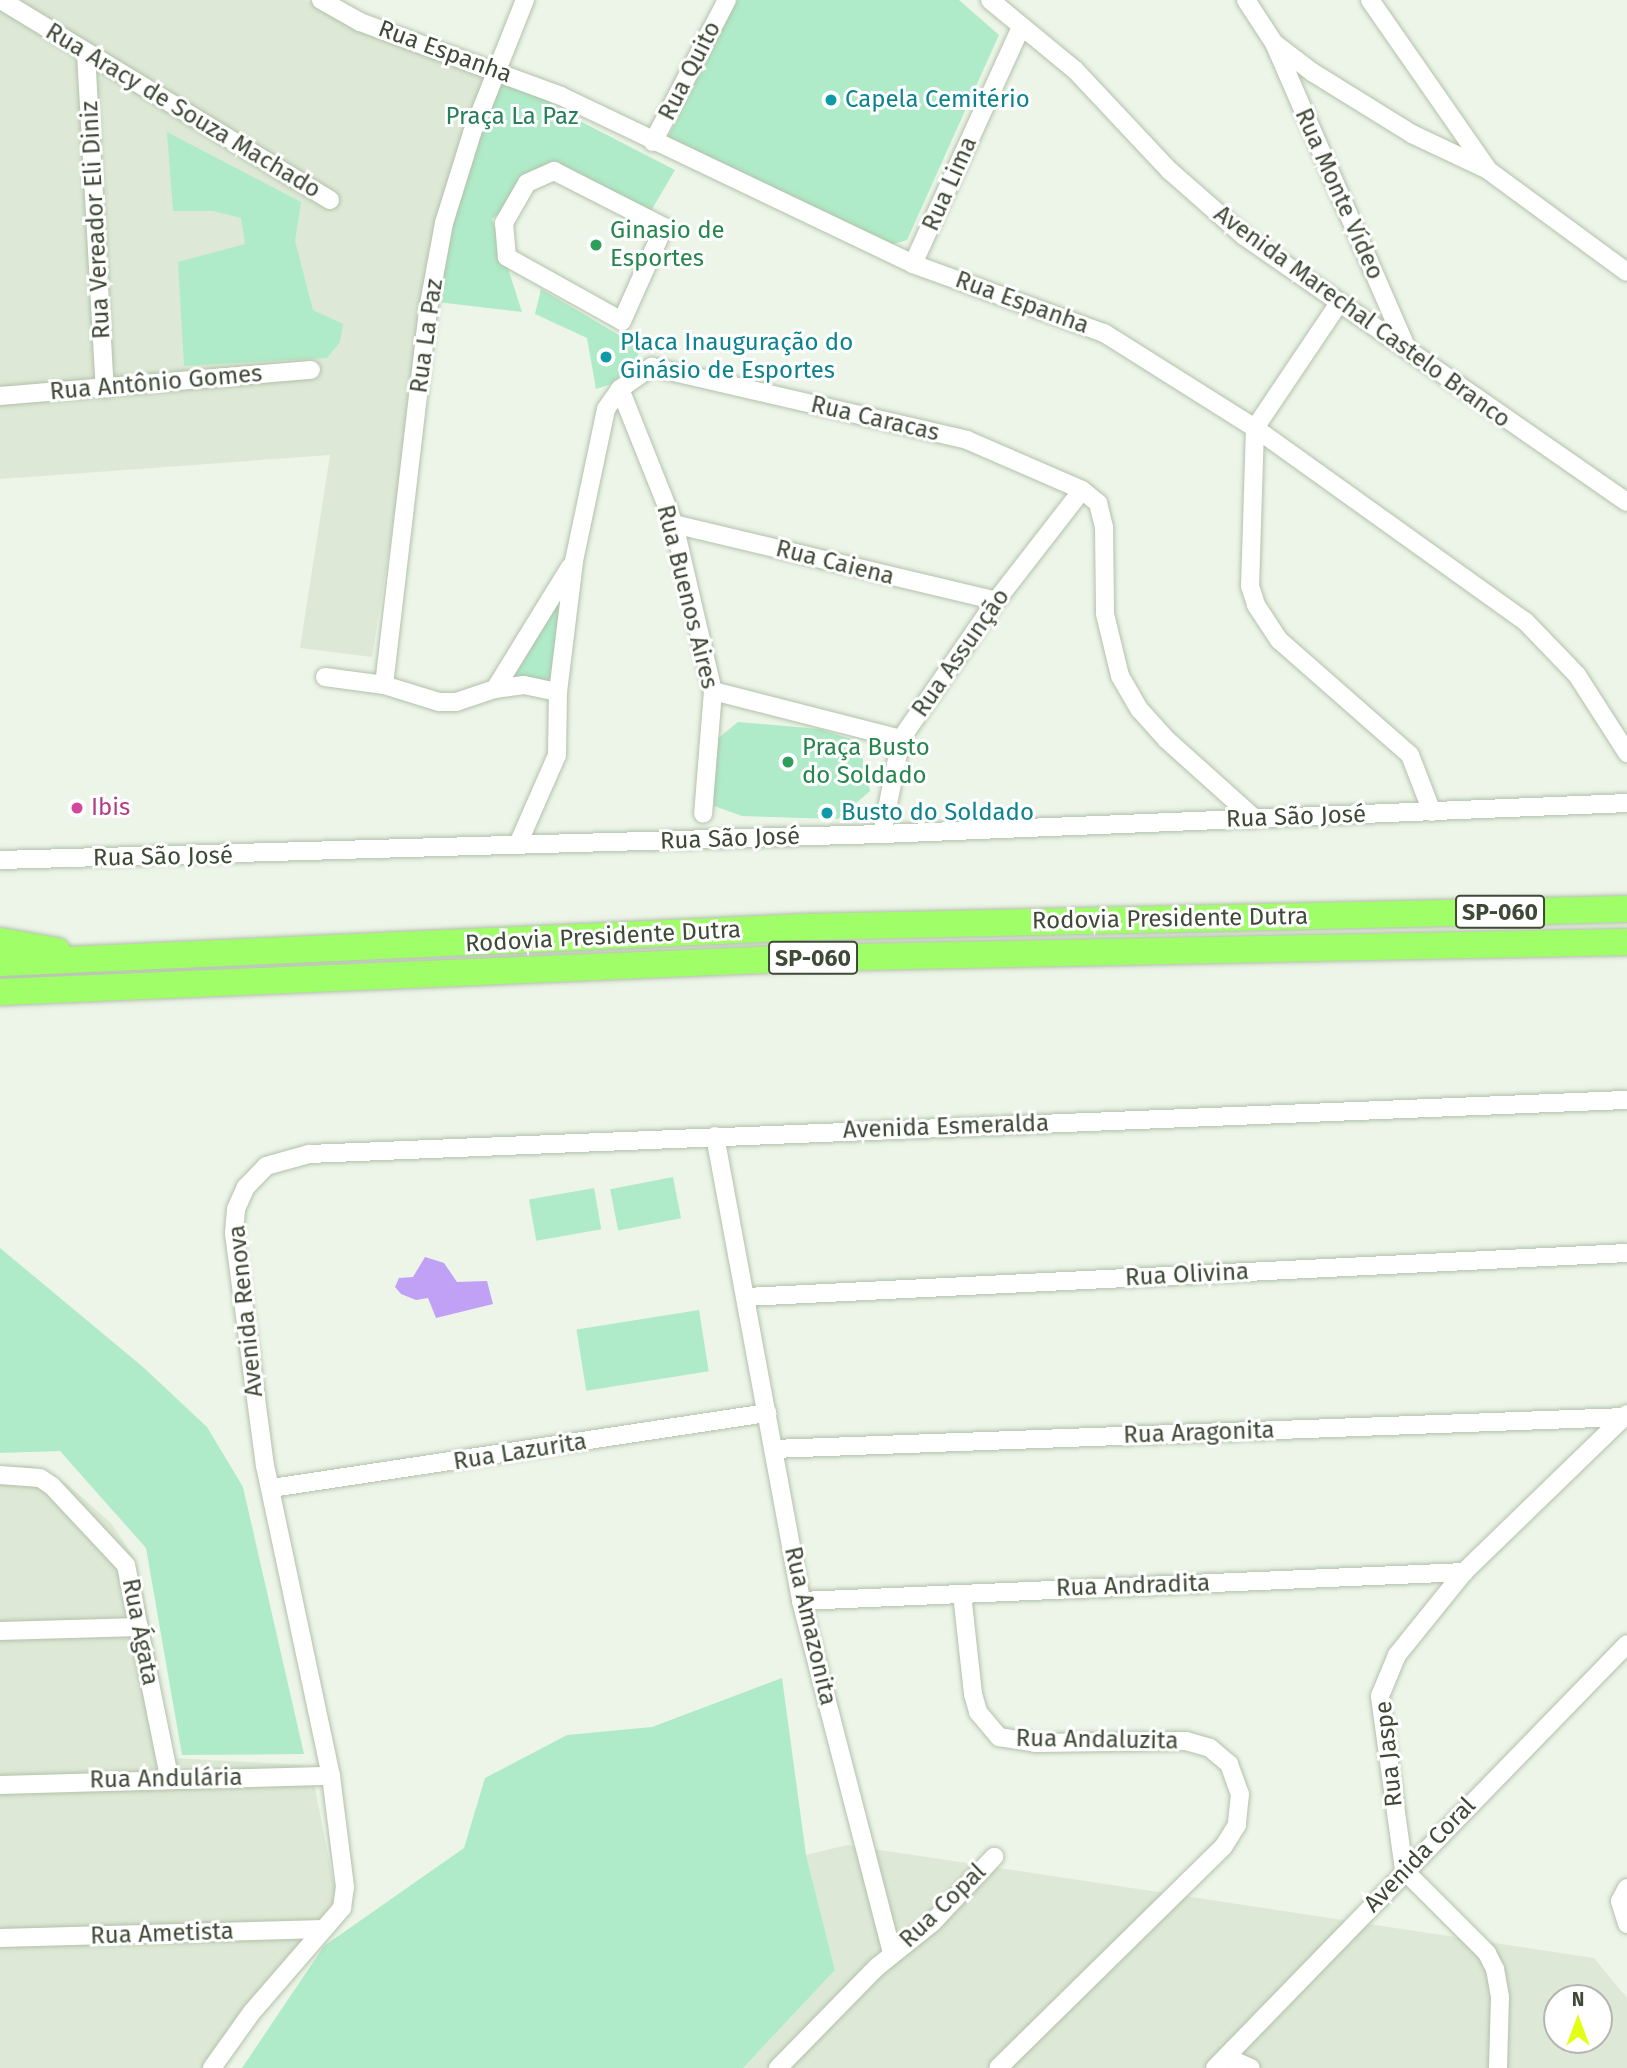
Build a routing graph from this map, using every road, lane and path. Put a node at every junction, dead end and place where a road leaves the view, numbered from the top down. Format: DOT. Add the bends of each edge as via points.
graph roads {
  1 [pos="1,0"];
  2 [pos="321,0"];
  3 [pos="525,0"];
  4 [pos="727,0"];
  5 [pos="990,0"];
  6 [pos="1246,0"];
  7 [pos="1370,0"];
  8 [pos="1021,27"];
  9 [pos="1274,43"];
  10 [pos="86,53"];
  11 [pos="495,69"];
  12 [pos="653,142"];
  13 [pos="1488,170"];
  14 [pos="330,200"];
  15 [pos="648,218"];
  16 [pos="914,264"];
  17 [pos="1627,272"];
  18 [pos="1339,303"];
  19 [pos="1405,344"];
  20 [pos="311,370"];
  21 [pos="105,388"];
  22 [pos="620,389"];
  23 [pos="0,397"];
  24 [pos="1255,428"];
  25 [pos="1082,490"];
  26 [pos="1627,502"];
  27 [pos="674,524"];
  28 [pos="574,561"];
  29 [pos="996,601"];
  30 [pos="325,677"];
  31 [pos="384,685"];
  32 [pos="495,689"];
  33 [pos="713,691"];
  34 [pos="558,692"];
  35 [pos="901,739"];
  36 [pos="1627,753"];
  37 [pos="1627,803"];
  38 [pos="1432,812"];
  39 [pos="703,814"];
  40 [pos="1255,819"];
  41 [pos="882,834"];
  42 [pos="518,844"];
  43 [pos="0,860"];
  44 [pos="1627,909"];
  45 [pos="0,941"];
  46 [pos="1627,942"];
  47 [pos="104,960"];
  48 [pos="0,963"];
  49 [pos="0,992"];
  50 [pos="1627,1101"];
  51 [pos="715,1136"];
  52 [pos="266,1166"];
  53 [pos="1627,1253"];
  54 [pos="747,1297"];
  55 [pos="767,1413"];
  56 [pos="1626,1416"];
  57 [pos="773,1449"];
  58 [pos="0,1475"];
  59 [pos="272,1488"];
  60 [pos="1464,1572"];
  61 [pos="962,1594"];
  62 [pos="801,1601"];
  63 [pos="139,1627"];
  64 [pos="0,1631"];
  65 [pos="1627,1644"];
  66 [pos="331,1776"];
  67 [pos="169,1777"];
  68 [pos="0,1785"];
  69 [pos="994,1857"];
  70 [pos="1404,1870"];
  71 [pos="1623,1895"];
  72 [pos="1627,1924"];
  73 [pos="324,1929"];
  74 [pos="0,1938"];
  75 [pos="892,1954"];
  76 [pos="1221,2062"];
  77 [pos="212,2068"];
  78 [pos="778,2068"];
  79 [pos="998,2068"];
  80 [pos="1251,2068"];
  81 [pos="1498,2068"];
  1 -- 10 [label="street, Rua Aracy de Souza Machado"];
  2 -- 11 [label="street, Rua Espanha" via="360,22"];
  3 -- 11 [label="street, Rua La Paz"];
  4 -- 12 [label="street, Rua Quito"];
  5 -- 8 [label="street, Avenida Marechal Castelo Branco"];
  6 -- 9 [label="street"];
  7 -- 13 [label="street"];
  8 -- 16 [label="street, Rua Lima"];
  8 -- 18 [label="street, Avenida Marechal Castelo Branco" via="1075,70 1203,203"];
  9 -- 13 [label="street" via="1412,134"];
  9 -- 19 [label="street, Rua Monte Vídeo"];
  10 -- 14 [label="street, Rua Aracy de Souza Machado"];
  10 -- 21 [label="street, Rua Vereador Eli Diniz"];
  11 -- 12 [label="street, Rua Espanha"];
  11 -- 31 [label="street, Rua La Paz" via="444,223 429,304"];
  12 -- 16 [label="street, Rua Espanha"];
  13 -- 17 [label="street"];
  15 -- 15 [label="street" via="664,227 622,321 507,257 504,223 527,183 554,171"];
  16 -- 24 [label="street, Rua Espanha" via="1104,334"];
  18 -- 19 [label="street, Avenida Marechal Castelo Branco"];
  18 -- 24 [label="street"];
  19 -- 26 [label="street, Avenida Marechal Castelo Branco"];
  20 -- 21 [label="street, Rua Antônio Gomes"];
  21 -- 23 [label="street, Rua Antônio Gomes"];
  22 -- 25 [label="street, Rua Caracas" via="652,367 967,440"];
  22 -- 27 [label="street, Rua Buenos Aires"];
  22 -- 28 [label="street, Rua Caracas" via="606,409"];
  24 -- 36 [label="street, Rua Espanha" via="1525,621 1577,675"];
  24 -- 38 [label="street" via="1248,562 1256,605 1279,640 1410,755"];
  25 -- 29 [label="street, Rua Assunção"];
  25 -- 40 [label="street" via="1098,503 1104,527 1105,614 1120,676 1140,710 1167,740"];
  27 -- 29 [label="street, Rua Caiena"];
  27 -- 33 [label="street, Rua Buenos Aires"];
  28 -- 32 [label="street"];
  28 -- 34 [label="street, Rua Caracas"];
  29 -- 35 [label="street, Rua Assunção"];
  30 -- 31 [label="street"];
  31 -- 32 [label="street" via="439,702 456,702"];
  32 -- 34 [label="street" via="524,685"];
  33 -- 35 [label="street"];
  33 -- 39 [label="street, Rua Buenos Aires"];
  34 -- 42 [label="street, Rua Caracas" via="557,755"];
  35 -- 41 [label="street, Rua Assunção"];
  37 -- 38 [label="street, Rua São José"];
  38 -- 40 [label="street, Rua São José"];
  40 -- 41 [label="street, Rua São José"];
  41 -- 42 [label="street, Rua São José"];
  42 -- 43 [label="street, Rua São José" via="260,856"];
  44 -- 47 [label="highway, Rodovia Presidente Dutra / SP-060" via="805,927"];
  45 -- 47 [label="highway"];
  46 -- 49 [label="highway, Rodovia Presidente Dutra / SP-060" via="807,958"];
  47 -- 48 [label="highway, Rodovia Presidente Dutra / SP-060"];
  50 -- 51 [label="street, Avenida Esmeralda"];
  51 -- 52 [label="street, Avenida Esmeralda" via="309,1154"];
  51 -- 54 [label="street, Rua Amazonita"];
  52 -- 59 [label="street, Avenida Renova" via="246,1187 236,1209 234,1233 265,1466"];
  53 -- 54 [label="street, Rua Olivina"];
  54 -- 55 [label="street, Rua Amazonita"];
  55 -- 57 [label="street, Rua Amazonita"];
  55 -- 59 [label="street, Rua Lazurita"];
  56 -- 57 [label="street, Rua Aragonita"];
  56 -- 60 [label="street, Rua Jaspe"];
  57 -- 62 [label="street, Rua Amazonita"];
  58 -- 63 [label="street, Rua Ágata" via="40,1478 117,1550 131,1577"];
  59 -- 66 [label="street, Avenida Renova"];
  60 -- 61 [label="street, Rua Andradita"];
  60 -- 70 [label="street, Rua Jaspe" via="1397,1655 1380,1696"];
  61 -- 62 [label="street, Rua Andradita"];
  61 -- 79 [label="street, Rua Andaluzita" via="973,1694 978,1712 999,1737 1035,1743 1186,1741 1210,1748 1230,1764 1240,1794 1237,1825 1223,1847"];
  62 -- 75 [label="street, Rua Amazonita"];
  63 -- 64 [label="street"];
  63 -- 67 [label="street, Rua Ágata"];
  65 -- 70 [label="street, Avenida Coral"];
  66 -- 67 [label="street, Rua Andulária"];
  66 -- 73 [label="street, Avenida Renova" via="345,1888 342,1908"];
  67 -- 68 [label="street, Rua Andulária"];
  69 -- 75 [label="street, Rua Copal" via="932,1923"];
  70 -- 76 [label="street, Avenida Coral"];
  70 -- 81 [label="street" via="1487,1953 1495,1969 1500,1997"];
  71 -- 72 [label="street"];
  73 -- 74 [label="street, Rua Ametista"];
  73 -- 77 [label="street, Avenida Renova" via="252,2012"];
  75 -- 78 [label="street"];
  76 -- 80 [label="street"];
}
